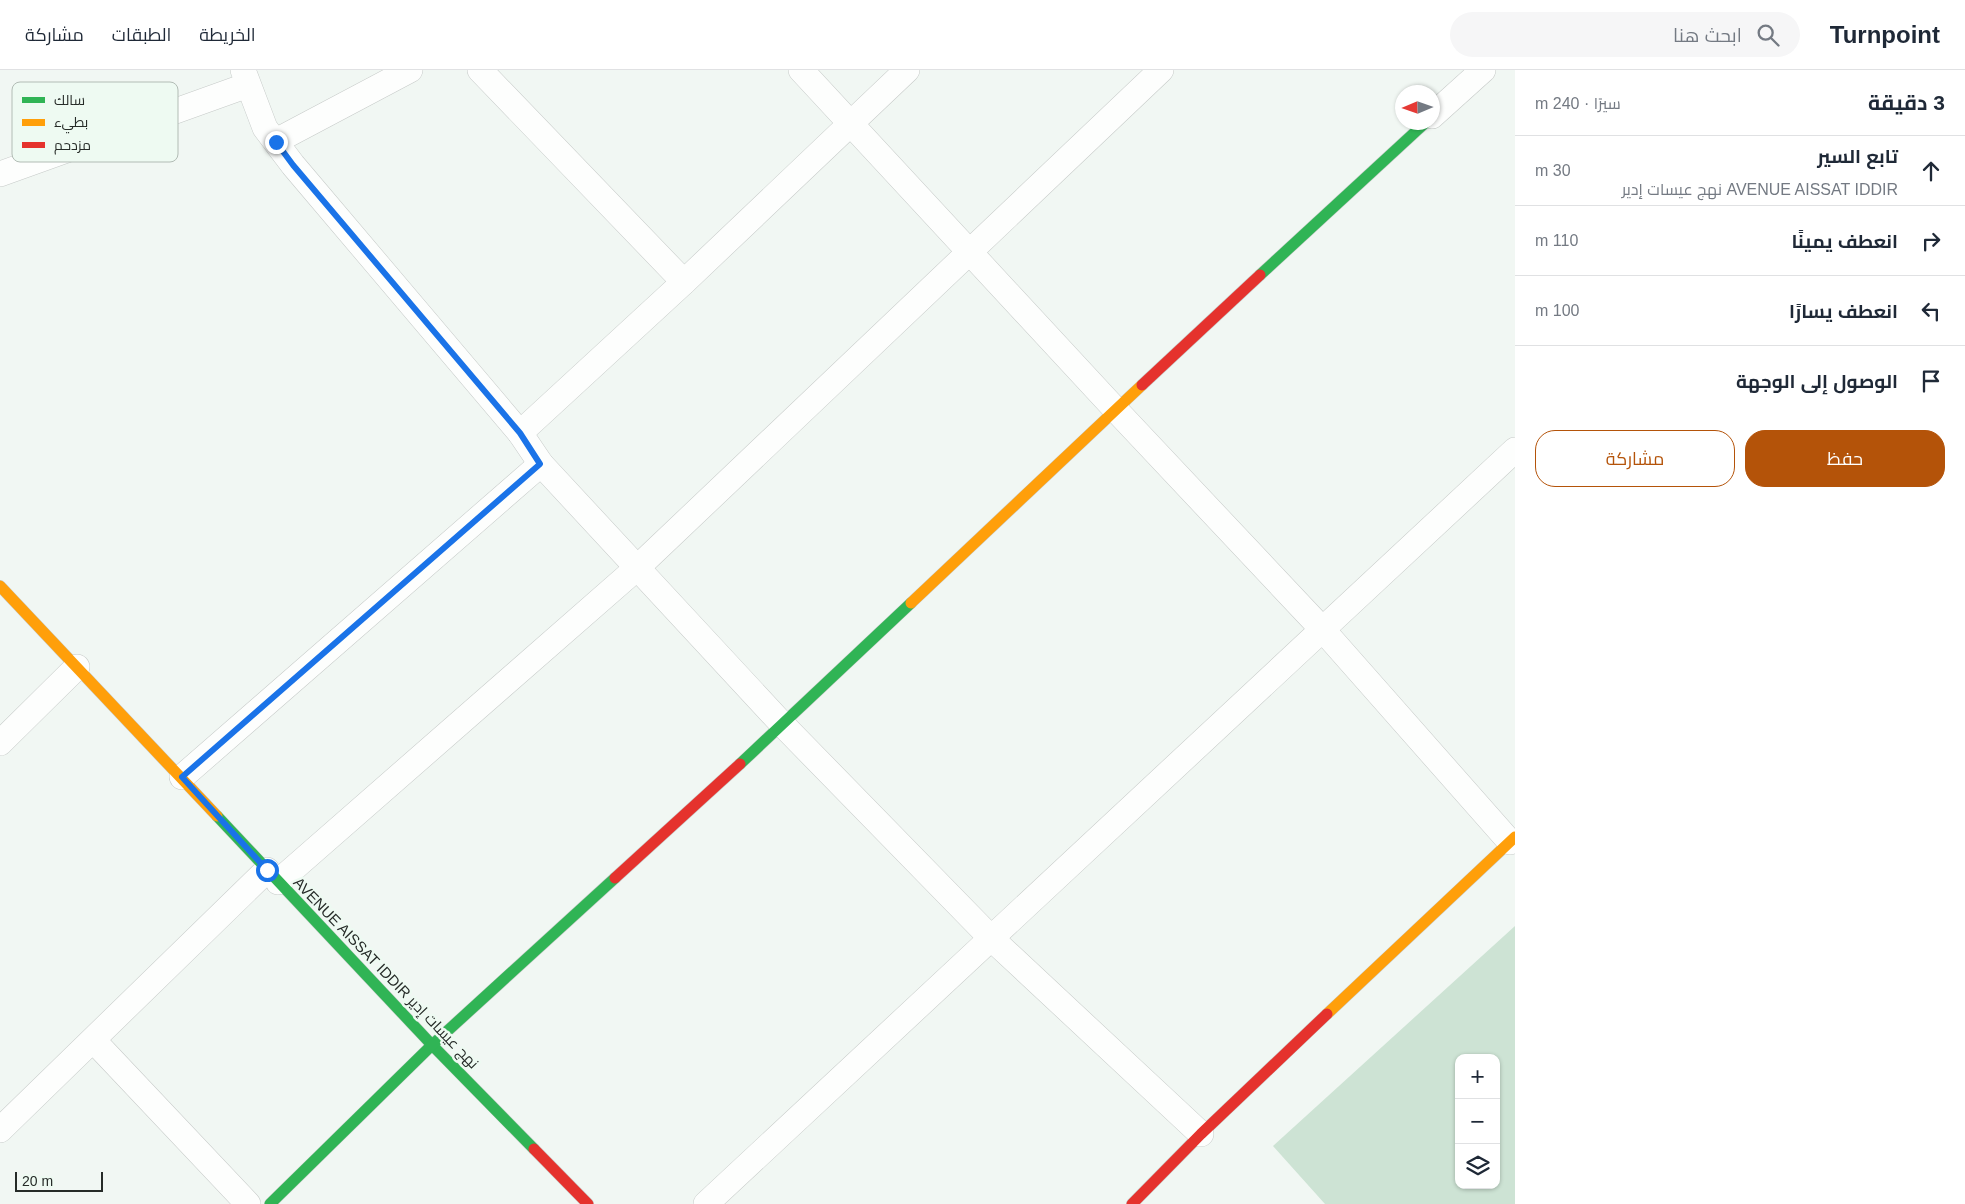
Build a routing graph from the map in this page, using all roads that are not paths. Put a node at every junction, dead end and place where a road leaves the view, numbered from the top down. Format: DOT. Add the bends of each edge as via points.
graph roads {
  1 [pos="410,70"];
  2 [pos="480,70"];
  3 [pos="801,70"];
  4 [pos="906,70"];
  5 [pos="1161,70"];
  6 [pos="1483,70"];
  7 [pos="246,77"];
  8 [pos="178,104"];
  9 [pos="1440,109"];
  10 [pos="850,123"];
  11 [pos="1417,130"];
  12 [pos="276,142"];
  13 [pos="30,162"];
  14 [pos="0,174"];
  15 [pos="970,252"];
  16 [pos="684,282"];
  17 [pos="1115,409"];
  18 [pos="520,433"];
  19 [pos="1515,450"];
  20 [pos="540,464"];
  21 [pos="638,567"];
  22 [pos="0,586"];
  23 [pos="1323,630"];
  24 [pos="77,667"];
  25 [pos="783,725"];
  26 [pos="0,743"];
  27 [pos="182,777"];
  28 [pos="1512,839"];
  29 [pos="273,876"];
  30 [pos="992,939"];
  31 [pos="94,1041"];
  32 [pos="432,1045"];
  33 [pos="0,1130"];
  34 [pos="1201,1134"];
  35 [pos="248,1204"];
  36 [pos="270,1204"];
  37 [pos="588,1204"];
  38 [pos="706,1204"];
  39 [pos="1132,1204"];
  1 -- 12 [label="street"];
  2 -- 16 [label="street"];
  3 -- 10 [label="street"];
  4 -- 10 [label="street"];
  5 -- 15 [label="street"];
  6 -- 9 [label="street"];
  7 -- 8 [label="street"];
  7 -- 12 [label="street" via="265,128"];
  10 -- 15 [label="street"];
  10 -- 16 [label="street"];
  11 -- 17 [label="street"];
  12 -- 18 [label="street"];
  13 -- 14 [label="street"];
  15 -- 17 [label="street"];
  15 -- 21 [label="street"];
  16 -- 18 [label="street"];
  17 -- 23 [label="street"];
  17 -- 25 [label="street"];
  18 -- 20 [label="street"];
  19 -- 23 [label="street"];
  20 -- 21 [label="street"];
  20 -- 27 [label="street"];
  21 -- 25 [label="street"];
  21 -- 29 [label="street"];
  22 -- 24 [label="street, AVENUE AISSAT IDDIR نهج عيسات إدير"];
  23 -- 28 [label="street"];
  23 -- 30 [label="street"];
  24 -- 26 [label="street"];
  24 -- 27 [label="street, AVENUE AISSAT IDDIR نهج عيسات إدير"];
  25 -- 30 [label="street"];
  25 -- 32 [label="street"];
  27 -- 29 [label="street, AVENUE AISSAT IDDIR نهج عيسات إدير"];
  28 -- 34 [label="street"];
  29 -- 31 [label="street"];
  29 -- 32 [label="street, AVENUE AISSAT IDDIR نهج عيسات إدير"];
  30 -- 34 [label="street"];
  30 -- 38 [label="street"];
  31 -- 33 [label="street"];
  31 -- 35 [label="street"];
  32 -- 36 [label="street"];
  32 -- 37 [label="street, AVENUE AISSAT IDDIR نهج عيسات إدير"];
  34 -- 39 [label="street"];
}
